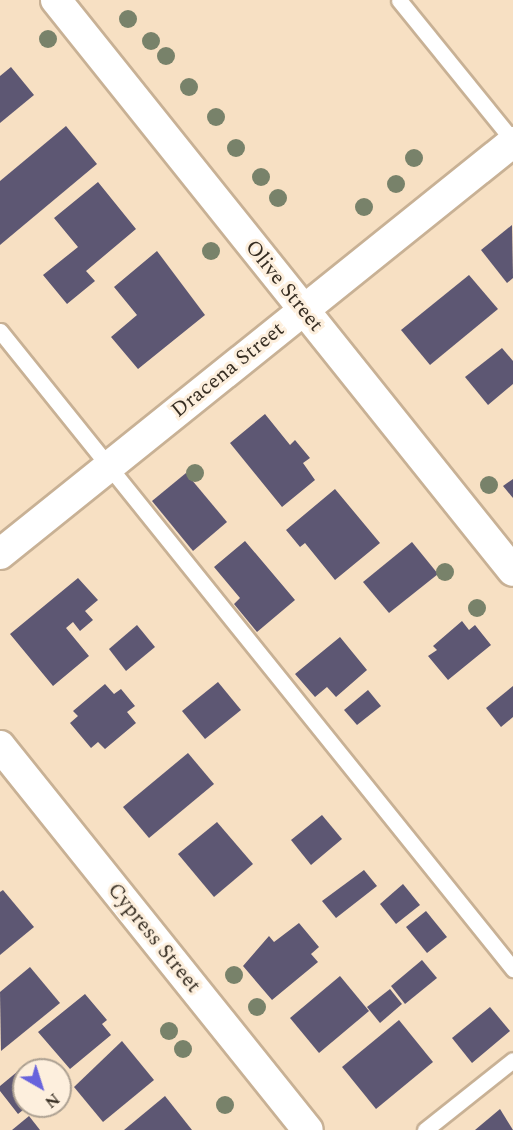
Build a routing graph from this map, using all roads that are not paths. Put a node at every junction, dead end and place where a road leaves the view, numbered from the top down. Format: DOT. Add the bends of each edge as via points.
graph roads {
  1 [pos="56,0"];
  2 [pos="399,0"];
  3 [pos="513,141"];
  4 [pos="304,310"];
  5 [pos="0,331"];
  6 [pos="108,467"];
  7 [pos="0,554"];
  8 [pos="513,571"];
  9 [pos="0,746"];
  10 [pos="513,969"];
  11 [pos="513,1060"];
  12 [pos="308,1130"];
  13 [pos="425,1130"];
  1 -- 4 [label="street, Olive Street"];
  2 -- 3 [label="lane"];
  3 -- 4 [label="street, Dracena Street"];
  4 -- 6 [label="street, Dracena Street"];
  4 -- 8 [label="street, Olive Street"];
  5 -- 6 [label="lane"];
  6 -- 7 [label="street, Dracena Street"];
  6 -- 10 [label="lane"];
  9 -- 12 [label="street, Cypress Street"];
  11 -- 13 [label="lane"];
}
